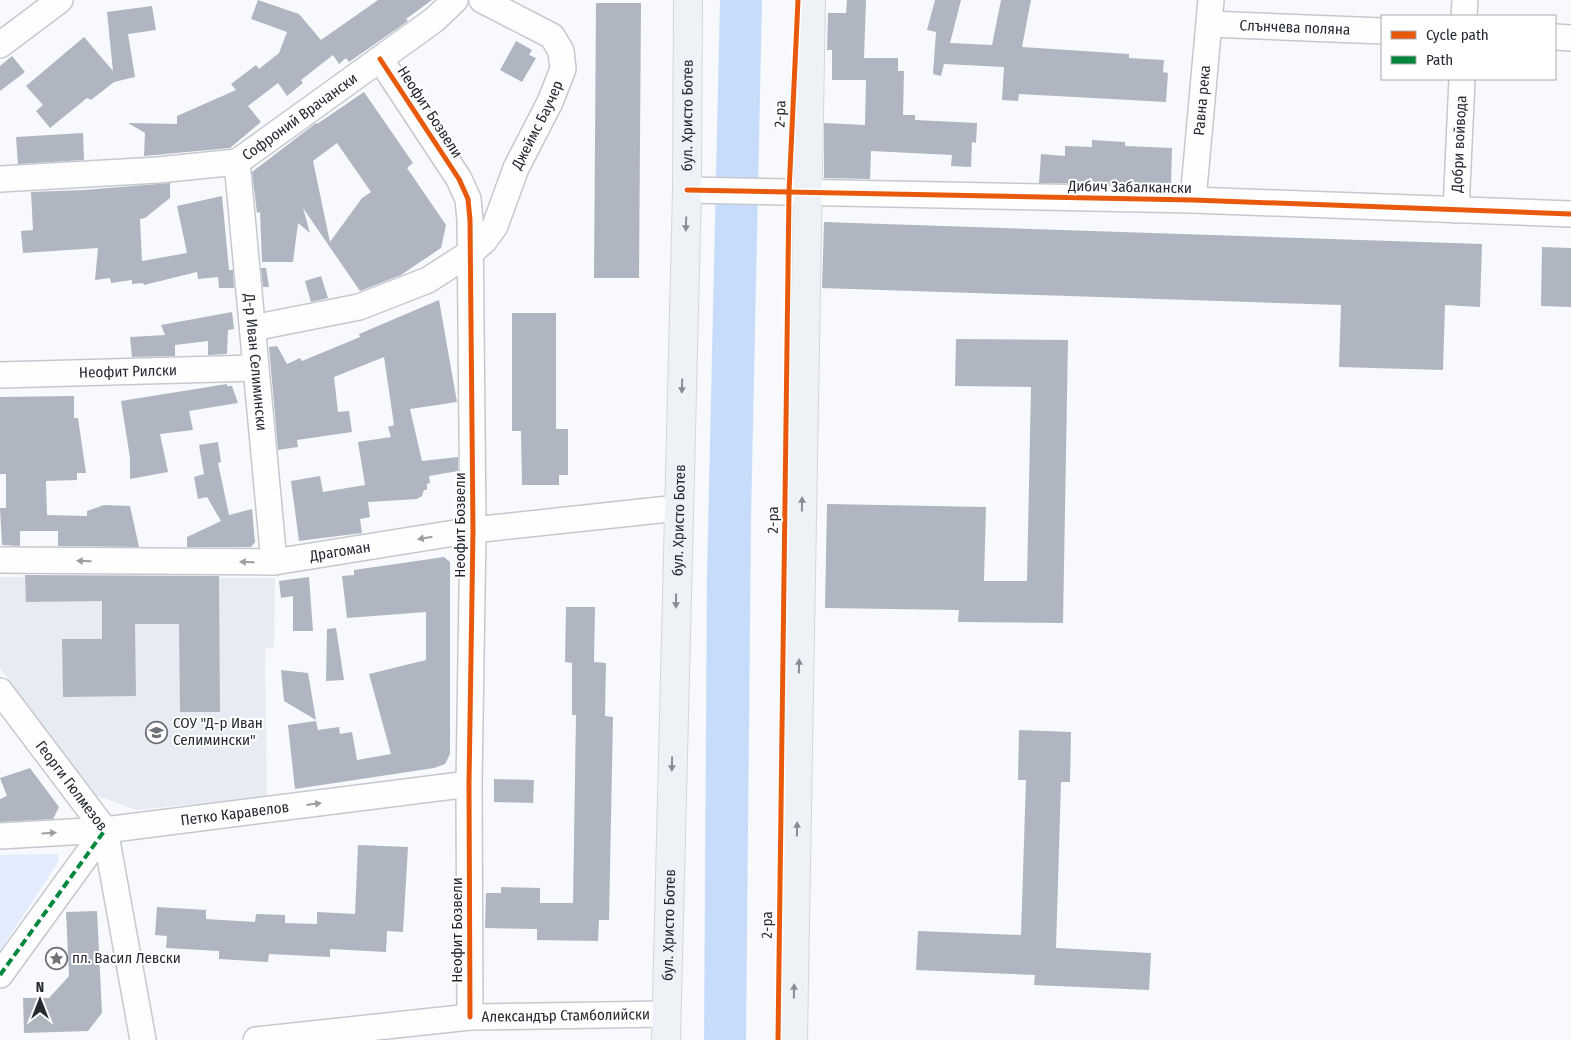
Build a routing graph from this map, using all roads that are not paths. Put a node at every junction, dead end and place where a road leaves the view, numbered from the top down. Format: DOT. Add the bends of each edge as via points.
graph roads {
  1 [pos="60,0"];
  2 [pos="456,0"];
  3 [pos="482,0"];
  4 [pos="688,0"];
  5 [pos="810,0"];
  6 [pos="1465,0"];
  7 [pos="1210,12"];
  8 [pos="1464,15"];
  9 [pos="1381,31"];
  10 [pos="1556,37"];
  11 [pos="1571,38"];
  12 [pos="0,45"];
  13 [pos="380,59"];
  14 [pos="1462,80"];
  15 [pos="237,162"];
  16 [pos="0,179"];
  17 [pos="687,190"];
  18 [pos="806,192"];
  19 [pos="1193,200"];
  20 [pos="1456,210"];
  21 [pos="1571,214"];
  22 [pos="470,253"];
  23 [pos="252,328"];
  24 [pos="255,368"];
  25 [pos="0,376"];
  26 [pos="678,508"];
  27 [pos="473,530"];
  28 [pos="0,560"];
  29 [pos="274,562"];
  30 [pos="0,691"];
  31 [pos="469,784"];
  32 [pos="105,830"];
  33 [pos="0,836"];
  34 [pos="0,975"];
  35 [pos="470,1017"];
  36 [pos="666,1027"];
  37 [pos="143,1040"];
  38 [pos="256,1040"];
  39 [pos="793,1040"];
  1 -- 12 [label="street"];
  2 -- 13 [label="street, Софроний Врачански"];
  3 -- 22 [label="street, Джеймс Баучер" via="552,36 561,51 563,69 516,168 495,226"];
  4 -- 17 [label="main road, бул. Христо Ботев"];
  5 -- 18 [label="main road"];
  6 -- 8 [label="street"];
  7 -- 9 [label="street, Слънчева поляна"];
  7 -- 19 [label="street, Равна река"];
  10 -- 11 [label="street"];
  13 -- 15 [label="street, Софроний Врачански"];
  13 -- 22 [label="street, Неофит Бозвели" via="459,180 468,206"];
  14 -- 20 [label="street, Добри войвода"];
  15 -- 16 [label="street, Софроний Врачански"];
  15 -- 23 [label="street, Д-р Иван Селимински"];
  17 -- 18 [label="street, Дибич Забалкански"];
  17 -- 26 [label="main road, бул. Христо Ботев, one-way"];
  18 -- 19 [label="street, Дибич Забалкански"];
  39 -- 18 [label="main road, one-way"];
  19 -- 20 [label="street, Дибич Забалкански"];
  20 -- 21 [label="street, Дибич Забалкански"];
  22 -- 23 [label="street" via="428,280 359,307"];
  22 -- 27 [label="street, Неофит Бозвели"];
  23 -- 24 [label="street, Д-р Иван Селимински"];
  24 -- 25 [label="street, Неофит Рилски"];
  24 -- 29 [label="street, Д-р Иван Селимински"];
  26 -- 27 [label="street, Драгоман"];
  26 -- 36 [label="main road, бул. Христо Ботев, one-way"];
  27 -- 29 [label="street, Драгоман, one-way"];
  27 -- 31 [label="street, Неофит Бозвели"];
  29 -- 28 [label="street, Драгоман, one-way"];
  30 -- 32 [label="street, Георги Гюлмезов"];
  32 -- 31 [label="street, Петко Каравелов, one-way"];
  31 -- 35 [label="street, Неофит Бозвели"];
  33 -- 32 [label="street, Петко Каравелов, one-way"];
  32 -- 34 [label="street"];
  32 -- 37 [label="street, Георги Гюлмезов"];
  35 -- 36 [label="street, Александър Стамболийски"];
  35 -- 38 [label="street, Александър Стамболийски"];
}
